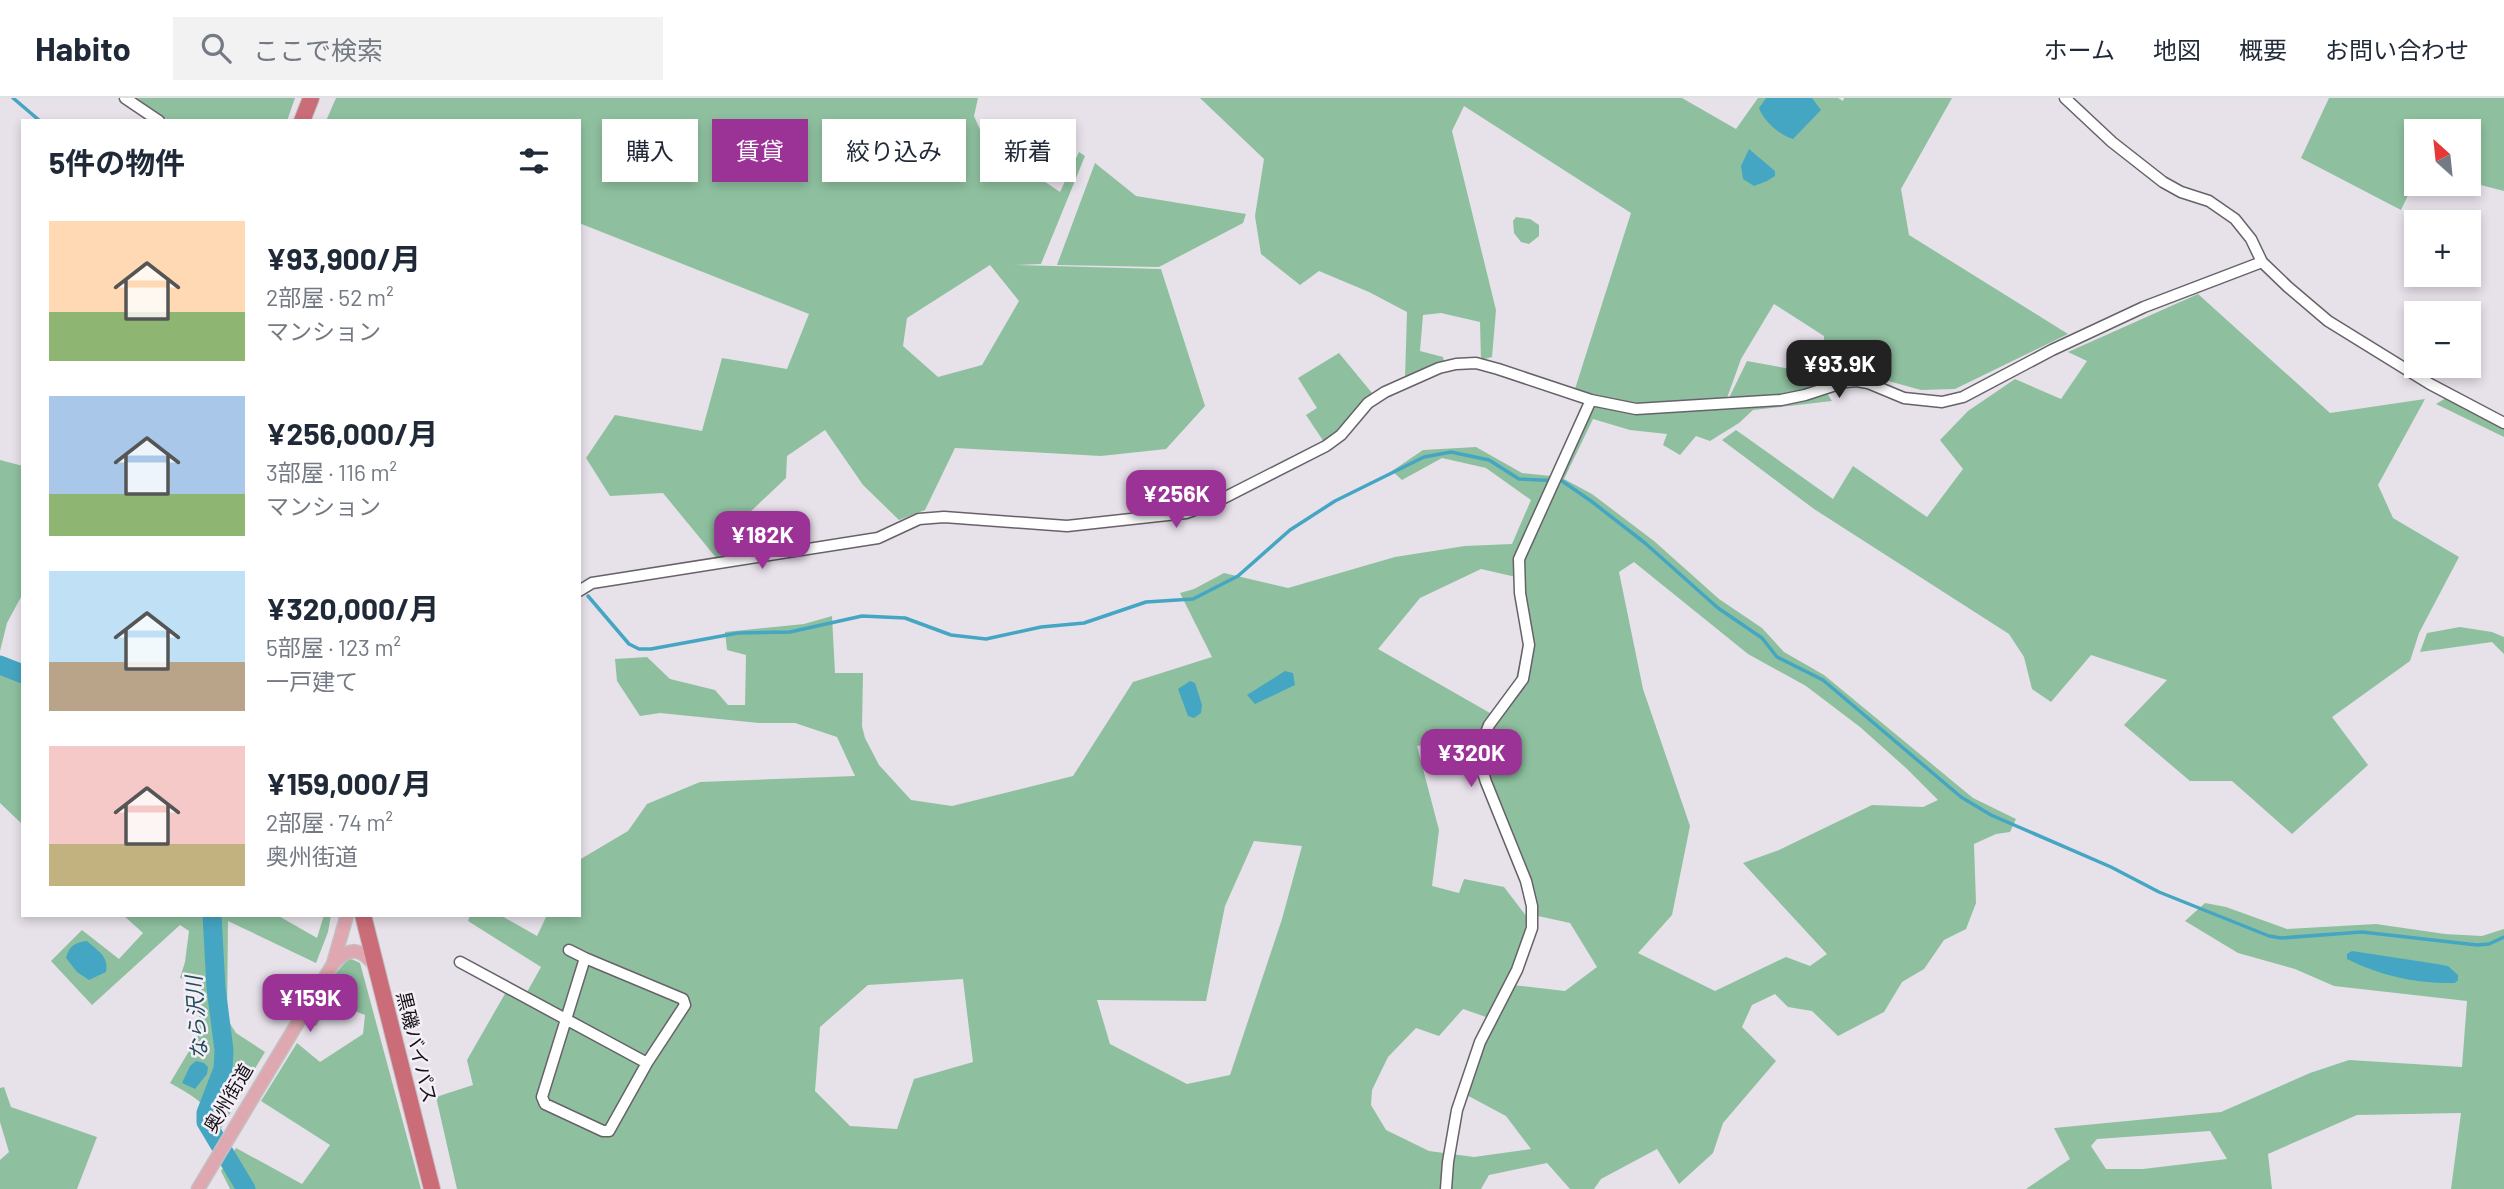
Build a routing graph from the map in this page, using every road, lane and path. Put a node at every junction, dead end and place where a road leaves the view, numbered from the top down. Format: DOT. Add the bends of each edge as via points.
graph roads {
  1 [pos="125,98"];
  2 [pos="311,98"];
  3 [pos="2065,98"];
  4 [pos="156,119"];
  5 [pos="303,119"];
  6 [pos="2262,261"];
  7 [pos="1591,400"];
  8 [pos="2504,424"];
  9 [pos="581,590"];
  10 [pos="346,917"];
  11 [pos="363,917"];
  12 [pos="569,950"];
  13 [pos="585,958"];
  14 [pos="460,961"];
  15 [pos="333,964"];
  16 [pos="375,966"];
  17 [pos="565,1020"];
  18 [pos="648,1063"];
  19 [pos="198,1189"];
  20 [pos="432,1189"];
  21 [pos="1446,1189"];
  1 -- 4 [label="street"];
  2 -- 5 [label="highway"];
  3 -- 6 [label="street" via="2163,182 2209,201 2235,219"];
  6 -- 7 [label="street" via="2144,307 1963,397 1942,402 1904,398 1857,381 1781,400 1636,409"];
  6 -- 8 [label="street" via="2328,321"];
  7 -- 9 [label="street" via="1476,363 1456,364 1385,392 1326,446 1186,513 1067,526 919,519 878,538 592,583"];
  7 -- 21 [label="street" via="1519,559 1530,645 1523,679 1481,744 1480,764 1526,881 1532,928 1517,970 1480,1042 1461,1099"];
  10 -- 15 [label="main road, 奥州街道"];
  11 -- 16 [label="highway, 黒磯バイパス"];
  12 -- 13 [label="street"];
  13 -- 17 [label="street"];
  13 -- 18 [label="street" via="682,999 685,1005"];
  14 -- 17 [label="street"];
  15 -- 16 [label="main road" via="352,949 364,953"];
  15 -- 19 [label="main road, 奥州街道"];
  16 -- 20 [label="highway, 黒磯バイパス"];
  17 -- 18 [label="street"];
  17 -- 18 [label="street" via="542,1097 545,1104 609,1131"];
}
